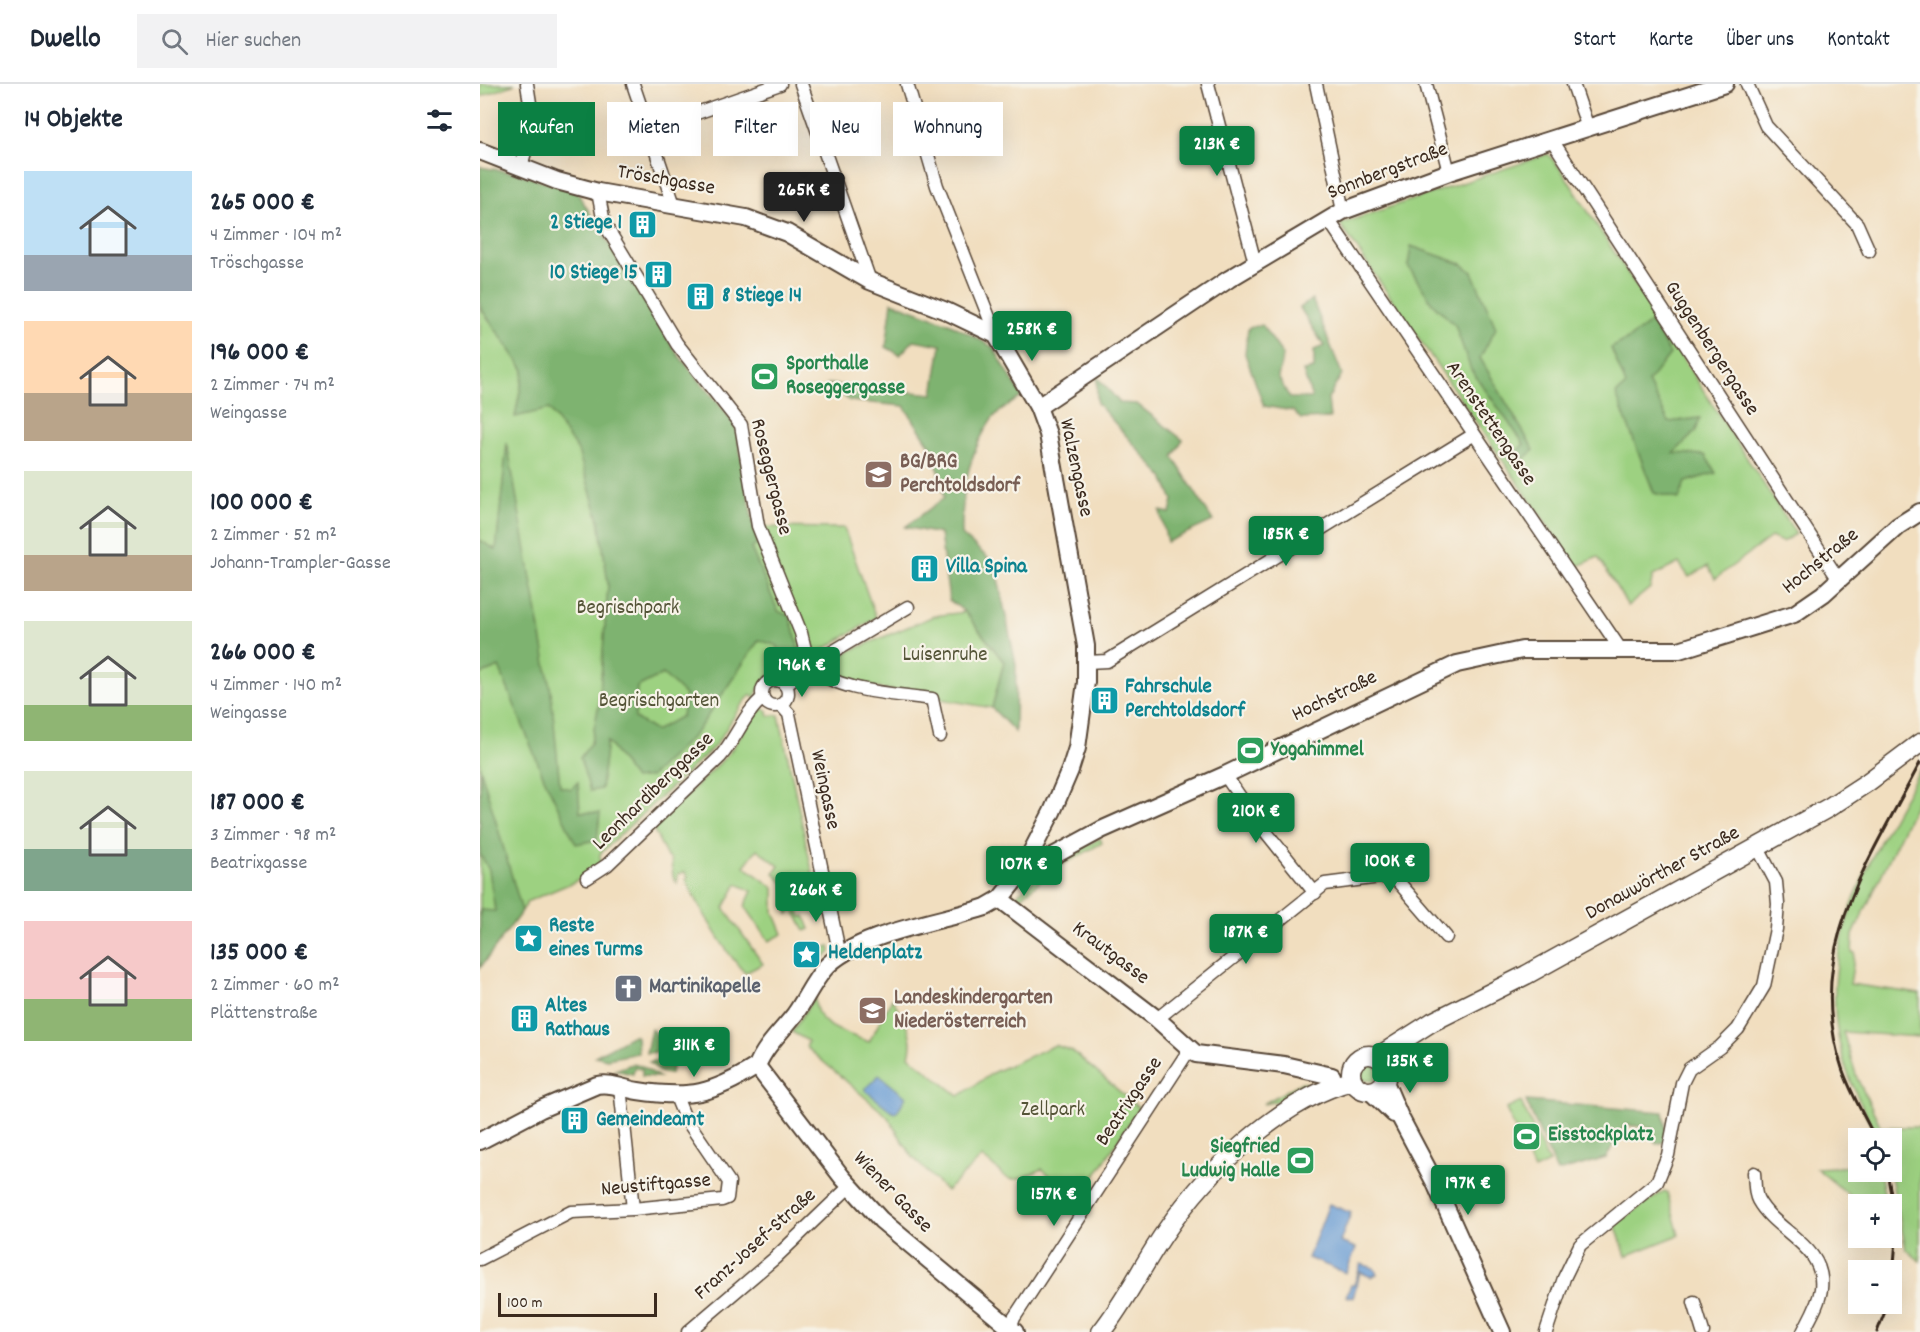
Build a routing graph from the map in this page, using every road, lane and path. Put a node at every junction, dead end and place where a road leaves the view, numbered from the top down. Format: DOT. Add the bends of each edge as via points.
graph roads {
  1 [pos="527,84"];
  2 [pos="633,84"];
  3 [pos="780,84"];
  4 [pos="801,84"];
  5 [pos="907,84"];
  6 [pos="1208,84"];
  7 [pos="1317,84"];
  8 [pos="1426,84"];
  9 [pos="1573,84"];
  10 [pos="1725,84"];
  11 [pos="1747,84"];
  12 [pos="639,102"];
  13 [pos="701,112"];
  14 [pos="1588,128"];
  15 [pos="1552,140"];
  16 [pos="480,151"];
  17 [pos="657,156"];
  18 [pos="521,167"];
  19 [pos="1449,172"];
  20 [pos="598,192"];
  21 [pos="674,205"];
  22 [pos="1343,211"];
  23 [pos="1328,219"];
  24 [pos="1869,251"];
  25 [pos="1255,263"];
  26 [pos="870,281"];
  27 [pos="996,335"];
  28 [pos="1038,407"];
  29 [pos="1473,435"];
  30 [pos="1920,512"];
  31 [pos="1839,580"];
  32 [pos="908,607"];
  33 [pos="1620,650"];
  34 [pos="1087,662"];
  35 [pos="809,666"];
  36 [pos="785,685"];
  37 [pos="763,698"];
  38 [pos="781,705"];
  39 [pos="940,736"];
  40 [pos="1920,743"];
  41 [pos="1225,775"];
  42 [pos="1758,848"];
  43 [pos="1020,874"];
  44 [pos="587,878"];
  45 [pos="1315,893"];
  46 [pos="1000,899"];
  47 [pos="1446,937"];
  48 [pos="840,956"];
  49 [pos="1157,1018"];
  50 [pos="1189,1050"];
  51 [pos="757,1066"];
  52 [pos="1352,1075"];
  53 [pos="1380,1075"];
  54 [pos="1332,1076"];
  55 [pos="620,1087"];
  56 [pos="675,1094"];
  57 [pos="1275,1118"];
  58 [pos="480,1141"];
  59 [pos="1754,1173"];
  60 [pos="850,1186"];
  61 [pos="633,1209"];
  62 [pos="480,1259"];
  63 [pos="1694,1302"];
  64 [pos="1012,1330"];
  65 [pos="688,1332"];
  66 [pos="1101,1332"];
  67 [pos="1502,1332"];
  68 [pos="1546,1332"];
  69 [pos="1703,1332"];
  70 [pos="1803,1332"];
  1 -- 18 [label="street" via="533,122"];
  2 -- 12 [label="street"];
  3 -- 13 [label="street"];
  4 -- 26 [label="street"];
  5 -- 27 [label="street, Walzengasse" via="937,186"];
  6 -- 25 [label="street"];
  7 -- 22 [label="street"];
  8 -- 19 [label="street"];
  9 -- 14 [label="street"];
  10 -- 14 [label="main road, Sonnbergstraße"];
  11 -- 24 [label="street" via="1766,126 1857,224"];
  14 -- 15 [label="main road, Sonnbergstraße"];
  15 -- 19 [label="main road, Sonnbergstraße"];
  15 -- 31 [label="street, Guggenbergergasse"];
  16 -- 18 [label="main road, Tröschgasse"];
  17 -- 21 [label="street"];
  18 -- 20 [label="main road, Tröschgasse"];
  19 -- 22 [label="main road, Sonnbergstraße"];
  20 -- 21 [label="main road, Tröschgasse"];
  20 -- 35 [label="street, Roseggergasse" via="604,223 677,344 741,425 761,532 801,633"];
  21 -- 26 [label="main road, Tröschgasse" via="746,218 788,233"];
  22 -- 23 [label="main road, Sonnbergstraße"];
  23 -- 25 [label="main road, Sonnbergstraße"];
  23 -- 29 [label="street, Arenstettengasse"];
  25 -- 28 [label="main road, Sonnbergstraße"];
  26 -- 27 [label="main road, Tröschgasse"];
  27 -- 28 [label="main road, Walzengasse"];
  28 -- 34 [label="main road, Walzengasse" via="1048,434"];
  29 -- 33 [label="street, Arenstettengasse"];
  29 -- 34 [label="street" via="1107,661"];
  30 -- 31 [label="main road, Hochstraße" via="1898,526"];
  31 -- 33 [label="main road, Hochstraße" via="1794,614 1737,633 1678,650"];
  32 -- 35 [label="street"];
  33 -- 41 [label="main road, Hochstraße" via="1522,650 1457,664"];
  34 -- 43 [label="main road, Walzengasse" via="1077,748 1062,791"];
  35 -- 36 [label="street"];
  35 -- 39 [label="street" via="824,678 843,684 932,699"];
  36 -- 37 [label="street" via="774,680 768,682"];
  36 -- 38 [label="street" via="787,699"];
  37 -- 38 [label="street" via="771,705"];
  37 -- 44 [label="street, Leonhardiberggasse" via="720,757 607,865"];
  38 -- 48 [label="street, Weingasse" via="789,714"];
  40 -- 42 [label="main road, Donauwörther Straße" via="1868,782"];
  41 -- 43 [label="main road, Hochstraße" via="1101,830"];
  41 -- 45 [label="street"];
  42 -- 53 [label="main road, Donauwörther Straße" via="1419,1030"];
  42 -- 68 [label="street" via="1776,882 1778,904 1764,986 1738,1029 1689,1070 1682,1083 1668,1155 1657,1182 1580,1245"];
  43 -- 46 [label="main road, Hochstraße"];
  45 -- 47 [label="street" via="1324,884 1395,878"];
  45 -- 49 [label="street"];
  46 -- 48 [label="main road, Hochstraße" via="953,918 869,940"];
  46 -- 49 [label="main road, Krautgasse"];
  48 -- 51 [label="main road, Hochstraße" via="825,968"];
  49 -- 50 [label="main road, Krautgasse"];
  50 -- 54 [label="main road" via="1204,1056 1284,1065"];
  50 -- 64 [label="street, Beatrixgasse" via="1014,1318"];
  51 -- 56 [label="main road" via="707,1092 692,1096"];
  51 -- 60 [label="main road, Wiener Gasse"];
  52 -- 53 [label="main road" via="1360,1089"];
  52 -- 53 [label="main road, Donauwörther Straße" via="1356,1060 1362,1056"];
  52 -- 54 [label="main road"];
  52 -- 57 [label="main road"];
  53 -- 67 [label="main road" via="1435,1183"];
  54 -- 57 [label="main road" via="1302,1092"];
  55 -- 56 [label="main road"];
  55 -- 58 [label="main road" via="606,1083 583,1090"];
  55 -- 61 [label="street"];
  56 -- 61 [label="street, Neustiftgasse" via="684,1116 729,1182 728,1198"];
  57 -- 66 [label="main road" via="1189,1199"];
  59 -- 70 [label="street" via="1758,1200 1812,1252 1820,1272 1818,1302"];
  60 -- 64 [label="main road, Wiener Gasse" via="881,1220"];
  60 -- 65 [label="street, Franz-Josef-Straße" via="775,1258"];
  61 -- 62 [label="street, Neustiftgasse" via="571,1212"];
  63 -- 69 [label="street"];
}
